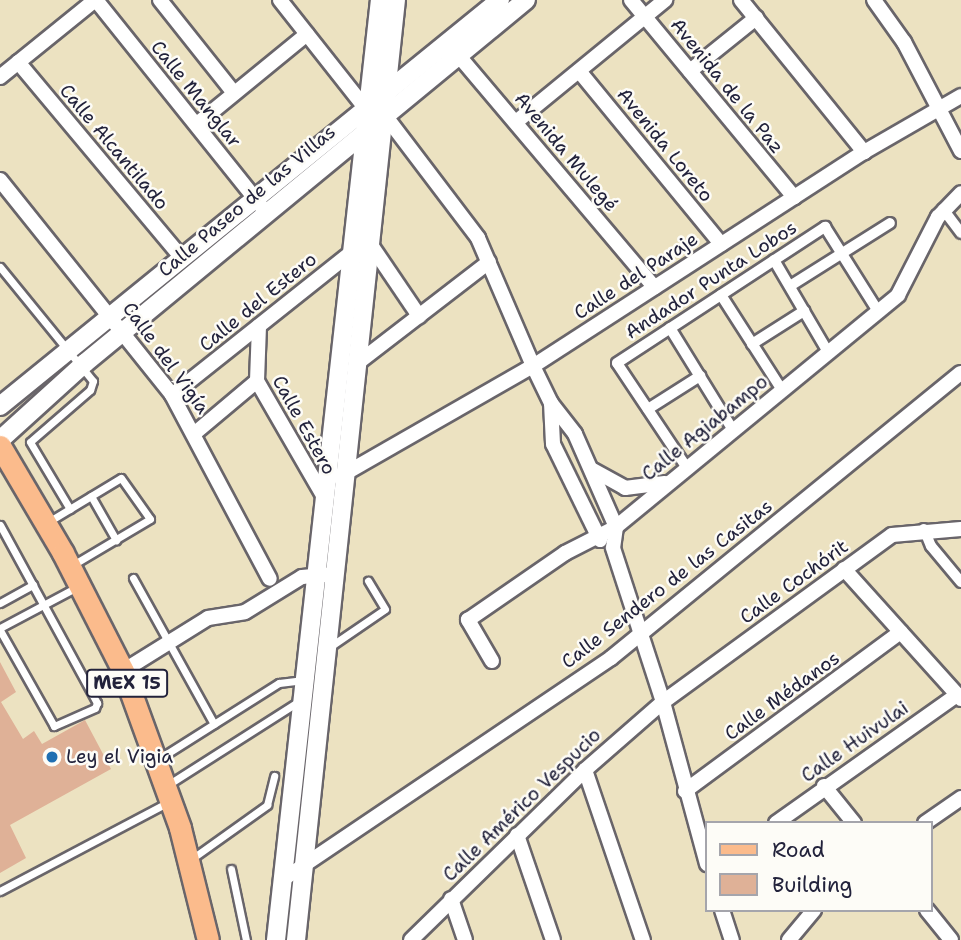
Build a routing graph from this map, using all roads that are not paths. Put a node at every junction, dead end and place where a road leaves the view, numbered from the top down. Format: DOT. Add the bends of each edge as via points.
graph roads {
  1 [pos="95,0"];
  2 [pos="160,0"];
  3 [pos="280,0"];
  4 [pos="380,0"];
  5 [pos="396,0"];
  6 [pos="500,0"];
  7 [pos="526,0"];
  8 [pos="631,0"];
  9 [pos="665,0"];
  10 [pos="741,0"];
  11 [pos="874,0"];
  12 [pos="645,16"];
  13 [pos="756,18"];
  14 [pos="307,34"];
  15 [pos="453,49"];
  16 [pos="18,62"];
  17 [pos="579,71"];
  18 [pos="690,71"];
  19 [pos="0,77"];
  20 [pos="386,92"];
  21 [pos="234,93"];
  22 [pos="961,96"];
  23 [pos="937,108"];
  24 [pos="366,109"];
  25 [pos="384,114"];
  26 [pos="516,122"];
  27 [pos="197,124"];
  28 [pos="364,131"];
  29 [pos="961,151"];
  30 [pos="864,152"];
  31 [pos="0,180"];
  32 [pos="961,193"];
  33 [pos="794,197"];
  34 [pos="254,198"];
  35 [pos="943,209"];
  36 [pos="266,213"];
  37 [pos="890,223"];
  38 [pos="961,233"];
  39 [pos="721,244"];
  40 [pos="362,248"];
  41 [pos="842,254"];
  42 [pos="181,257"];
  43 [pos="774,260"];
  44 [pos="489,262"];
  45 [pos="0,267"];
  46 [pos="790,286"];
  47 [pos="654,287"];
  48 [pos="721,295"];
  49 [pos="804,311"];
  50 [pos="878,311"];
  51 [pos="113,316"];
  52 [pos="419,316"];
  53 [pos="259,326"];
  54 [pos="670,328"];
  55 [pos="124,330"];
  56 [pos="752,344"];
  57 [pos="69,351"];
  58 [pos="828,352"];
  59 [pos="359,362"];
  60 [pos="81,366"];
  61 [pos="533,366"];
  62 [pos="961,373"];
  63 [pos="700,376"];
  64 [pos="257,381"];
  65 [pos="782,390"];
  66 [pos="172,396"];
  67 [pos="551,403"];
  68 [pos="0,406"];
  69 [pos="648,409"];
  70 [pos="733,430"];
  71 [pos="195,433"];
  72 [pos="0,440"];
  73 [pos="0,446"];
  74 [pos="589,466"];
  75 [pos="687,468"];
  76 [pos="346,474"];
  77 [pos="670,482"];
  78 [pos="326,490"];
  79 [pos="90,496"];
  80 [pos="70,509"];
  81 [pos="46,523"];
  82 [pos="0,525"];
  83 [pos="616,527"];
  84 [pos="961,528"];
  85 [pos="924,529"];
  86 [pos="595,537"];
  87 [pos="116,540"];
  88 [pos="613,548"];
  89 [pos="844,569"];
  90 [pos="316,575"];
  91 [pos="335,575"];
  92 [pos="75,576"];
  93 [pos="133,578"];
  94 [pos="271,579"];
  95 [pos="368,581"];
  96 [pos="961,582"];
  97 [pos="33,585"];
  98 [pos="0,603"];
  99 [pos="43,605"];
  100 [pos="0,629"];
  101 [pos="642,632"];
  102 [pos="901,632"];
  103 [pos="167,644"];
  104 [pos="327,649"];
  105 [pos="492,661"];
  106 [pos="123,671"];
  107 [pos="304,680"];
  108 [pos="959,697"];
  109 [pos="302,699"];
  110 [pos="663,702"];
  111 [pos="214,724"];
  112 [pos="156,761"];
  113 [pos="585,770"];
  114 [pos="274,776"];
  115 [pos="824,786"];
  116 [pos="685,791"];
  117 [pos="168,793"];
  118 [pos="961,798"];
  119 [pos="779,821"];
  120 [pos="852,821"];
  121 [pos="928,821"];
  122 [pos="517,835"];
  123 [pos="189,860"];
  124 [pos="706,861"];
  125 [pos="305,864"];
  126 [pos="231,869"];
  127 [pos="282,880"];
  128 [pos="0,891"];
  129 [pos="451,899"];
  130 [pos="723,912"];
  131 [pos="813,912"];
  132 [pos="929,912"];
  133 [pos="208,940"];
  134 [pos="246,940"];
  135 [pos="276,940"];
  136 [pos="296,940"];
  137 [pos="411,940"];
  138 [pos="466,940"];
  139 [pos="553,940"];
  140 [pos="643,940"];
  141 [pos="732,940"];
  142 [pos="789,940"];
  143 [pos="951,940"];
  1 -- 16 [label="street"];
  1 -- 27 [label="street, Calle Manglar"];
  2 -- 21 [label="street"];
  3 -- 14 [label="street"];
  4 -- 24 [label="street"];
  5 -- 20 [label="street"];
  6 -- 15 [label="street, Calle Paseo de las Villas"];
  7 -- 15 [label="street, Calle Paseo de las Villas"];
  8 -- 12 [label="street, Avenida de la Paz"];
  9 -- 12 [label="street"];
  10 -- 13 [label="street"];
  11 -- 23 [label="street" via="904,42"];
  12 -- 17 [label="street"];
  12 -- 18 [label="street, Avenida de la Paz"];
  13 -- 18 [label="street"];
  13 -- 30 [label="street"];
  14 -- 21 [label="street"];
  14 -- 24 [label="street"];
  15 -- 20 [label="street, Calle Paseo de las Villas"];
  15 -- 25 [label="street, Calle Paseo de las Villas"];
  15 -- 26 [label="street, Avenida Mulegé"];
  16 -- 19 [label="street"];
  16 -- 42 [label="street, Calle Alcantilado"];
  17 -- 26 [label="street"];
  17 -- 39 [label="street, Avenida Loreto"];
  18 -- 33 [label="street, Avenida de la Paz"];
  20 -- 24 [label="street, Calle Paseo de las Villas"];
  20 -- 25 [label="street"];
  21 -- 27 [label="street"];
  22 -- 23 [label="street, Calle del Paraje"];
  23 -- 29 [label="street"];
  23 -- 30 [label="street, Calle del Paraje"];
  24 -- 28 [label="street"];
  24 -- 34 [label="street, Calle Paseo de las Villas"];
  25 -- 28 [label="street, Calle Paseo de las Villas"];
  25 -- 40 [label="street"];
  25 -- 44 [label="street" via="472,228"];
  26 -- 47 [label="street, Avenida Mulegé"];
  27 -- 34 [label="street, Calle Manglar"];
  28 -- 36 [label="street, Calle Paseo de las Villas"];
  28 -- 40 [label="street"];
  30 -- 33 [label="street, Calle del Paraje"];
  31 -- 51 [label="street, Calle del Vigía"];
  32 -- 35 [label="street, Calle Agiabampo"];
  33 -- 39 [label="street, Calle del Paraje"];
  34 -- 36 [label="street, Calle Manglar"];
  34 -- 42 [label="street, Calle Paseo de las Villas"];
  35 -- 38 [label="street"];
  35 -- 50 [label="street, Calle Agiabampo" via="907,284"];
  36 -- 55 [label="street, Calle Paseo de las Villas"];
  37 -- 41 [label="street"];
  39 -- 47 [label="street, Calle del Paraje"];
  40 -- 52 [label="street"];
  40 -- 53 [label="street, Calle del Estero"];
  40 -- 59 [label="street"];
  40 -- 78 [label="street"];
  41 -- 43 [label="street, Andador Punta Lobos" via="825,227"];
  41 -- 46 [label="street"];
  41 -- 50 [label="street"];
  42 -- 51 [label="street, Calle Paseo de las Villas"];
  43 -- 46 [label="street"];
  43 -- 48 [label="street, Andador Punta Lobos"];
  44 -- 52 [label="street"];
  44 -- 61 [label="street"];
  45 -- 57 [label="lane"];
  46 -- 49 [label="street"];
  47 -- 61 [label="street, Calle del Paraje"];
  48 -- 54 [label="street, Andador Punta Lobos"];
  48 -- 56 [label="street"];
  49 -- 56 [label="street"];
  49 -- 58 [label="street"];
  50 -- 58 [label="street, Calle Agiabampo"];
  51 -- 55 [label="street, Calle del Vigía"];
  51 -- 57 [label="street, Calle Paseo de las Villas"];
  52 -- 59 [label="street"];
  53 -- 64 [label="street, Calle Estero"];
  53 -- 66 [label="street, Calle del Estero"];
  54 -- 63 [label="street"];
  54 -- 69 [label="street, Andador Punta Lobos" via="617,363"];
  55 -- 60 [label="street, Calle Paseo de las Villas"];
  55 -- 66 [label="street, Calle del Vigía"];
  56 -- 65 [label="street"];
  57 -- 60 [label="lane"];
  57 -- 68 [label="street, Calle Paseo de las Villas"];
  58 -- 65 [label="street, Calle Agiabampo"];
  59 -- 76 [label="street"];
  60 -- 72 [label="street, Calle Paseo de las Villas"];
  60 -- 80 [label="lane" via="93,386 30,442"];
  61 -- 67 [label="street"];
  61 -- 76 [label="street, Calle del Paraje"];
  62 -- 101 [label="street, Calle Sendero de las Casitas"];
  63 -- 69 [label="street"];
  63 -- 70 [label="street"];
  64 -- 71 [label="street"];
  64 -- 78 [label="street, Calle Estero"];
  65 -- 70 [label="street, Calle Agiabampo"];
  66 -- 71 [label="street, Calle del Vigía"];
  67 -- 74 [label="street" via="575,434"];
  67 -- 86 [label="street" via="553,444"];
  69 -- 75 [label="street"];
  70 -- 75 [label="street, Calle Agiabampo"];
  71 -- 94 [label="street, Calle del Vigía"];
  73 -- 81 [label="main road, MEX 15"];
  74 -- 77 [label="street" via="625,488"];
  74 -- 83 [label="street"];
  75 -- 77 [label="street, Calle Agiabampo"];
  76 -- 78 [label="street, Calle del Paraje"];
  76 -- 91 [label="street"];
  77 -- 83 [label="street, Calle Agiabampo"];
  78 -- 90 [label="street"];
  79 -- 80 [label="lane"];
  79 -- 87 [label="lane"];
  79 -- 87 [label="lane" via="124,478 150,519"];
  80 -- 81 [label="lane"];
  81 -- 92 [label="main road, MEX 15"];
  82 -- 97 [label="lane"];
  83 -- 86 [label="street, Calle Agiabampo"];
  83 -- 88 [label="street"];
  84 -- 85 [label="street, Calle Cochórit"];
  85 -- 89 [label="street, Calle Cochórit" via="892,535"];
  85 -- 96 [label="street" via="931,546"];
  86 -- 88 [label="street"];
  86 -- 105 [label="street, Calle Agiabampo" via="468,620"];
  87 -- 92 [label="lane"];
  88 -- 101 [label="street"];
  89 -- 102 [label="street"];
  89 -- 110 [label="street, Calle Cochórit"];
  90 -- 91 [label="street"];
  90 -- 103 [label="street" via="295,580 244,612 208,618"];
  90 -- 107 [label="street"];
  91 -- 104 [label="street"];
  92 -- 99 [label="lane"];
  92 -- 106 [label="main road, MEX 15"];
  93 -- 103 [label="lane"];
  95 -- 104 [label="lane" via="385,608"];
  97 -- 98 [label="lane"];
  97 -- 99 [label="lane"];
  99 -- 100 [label="lane"];
  99 -- 100 [label="lane" via="97,703 95,708 54,726"];
  101 -- 110 [label="street"];
  101 -- 125 [label="street, Calle Sendero de las Casitas"];
  102 -- 108 [label="street"];
  102 -- 116 [label="street, Calle Médanos"];
  103 -- 106 [label="street"];
  103 -- 111 [label="lane"];
  104 -- 125 [label="street"];
  106 -- 112 [label="main road, MEX 15"];
  107 -- 109 [label="street"];
  107 -- 111 [label="lane" via="284,680"];
  108 -- 115 [label="street, Calle Huivulai"];
  109 -- 117 [label="lane"];
  109 -- 127 [label="street"];
  110 -- 113 [label="street, Calle Américo Vespucio"];
  110 -- 116 [label="street"];
  111 -- 112 [label="lane"];
  112 -- 117 [label="main road, MEX 15"];
  113 -- 122 [label="street, Calle Américo Vespucio"];
  113 -- 140 [label="street"];
  114 -- 123 [label="lane" via="267,804"];
  115 -- 119 [label="street, Calle Huivulai"];
  115 -- 120 [label="street"];
  116 -- 124 [label="street"];
  117 -- 123 [label="main road, MEX 15"];
  117 -- 128 [label="lane"];
  118 -- 121 [label="street"];
  122 -- 129 [label="street, Calle Américo Vespucio"];
  122 -- 139 [label="street"];
  123 -- 133 [label="main road, MEX 15"];
  125 -- 127 [label="street, Calle Sendero de las Casitas"];
  125 -- 136 [label="street"];
  126 -- 134 [label="lane"];
  127 -- 135 [label="street"];
  129 -- 137 [label="street, Calle Américo Vespucio"];
  129 -- 138 [label="street"];
  130 -- 141 [label="street"];
  131 -- 142 [label="street"];
  132 -- 143 [label="street"];
}
